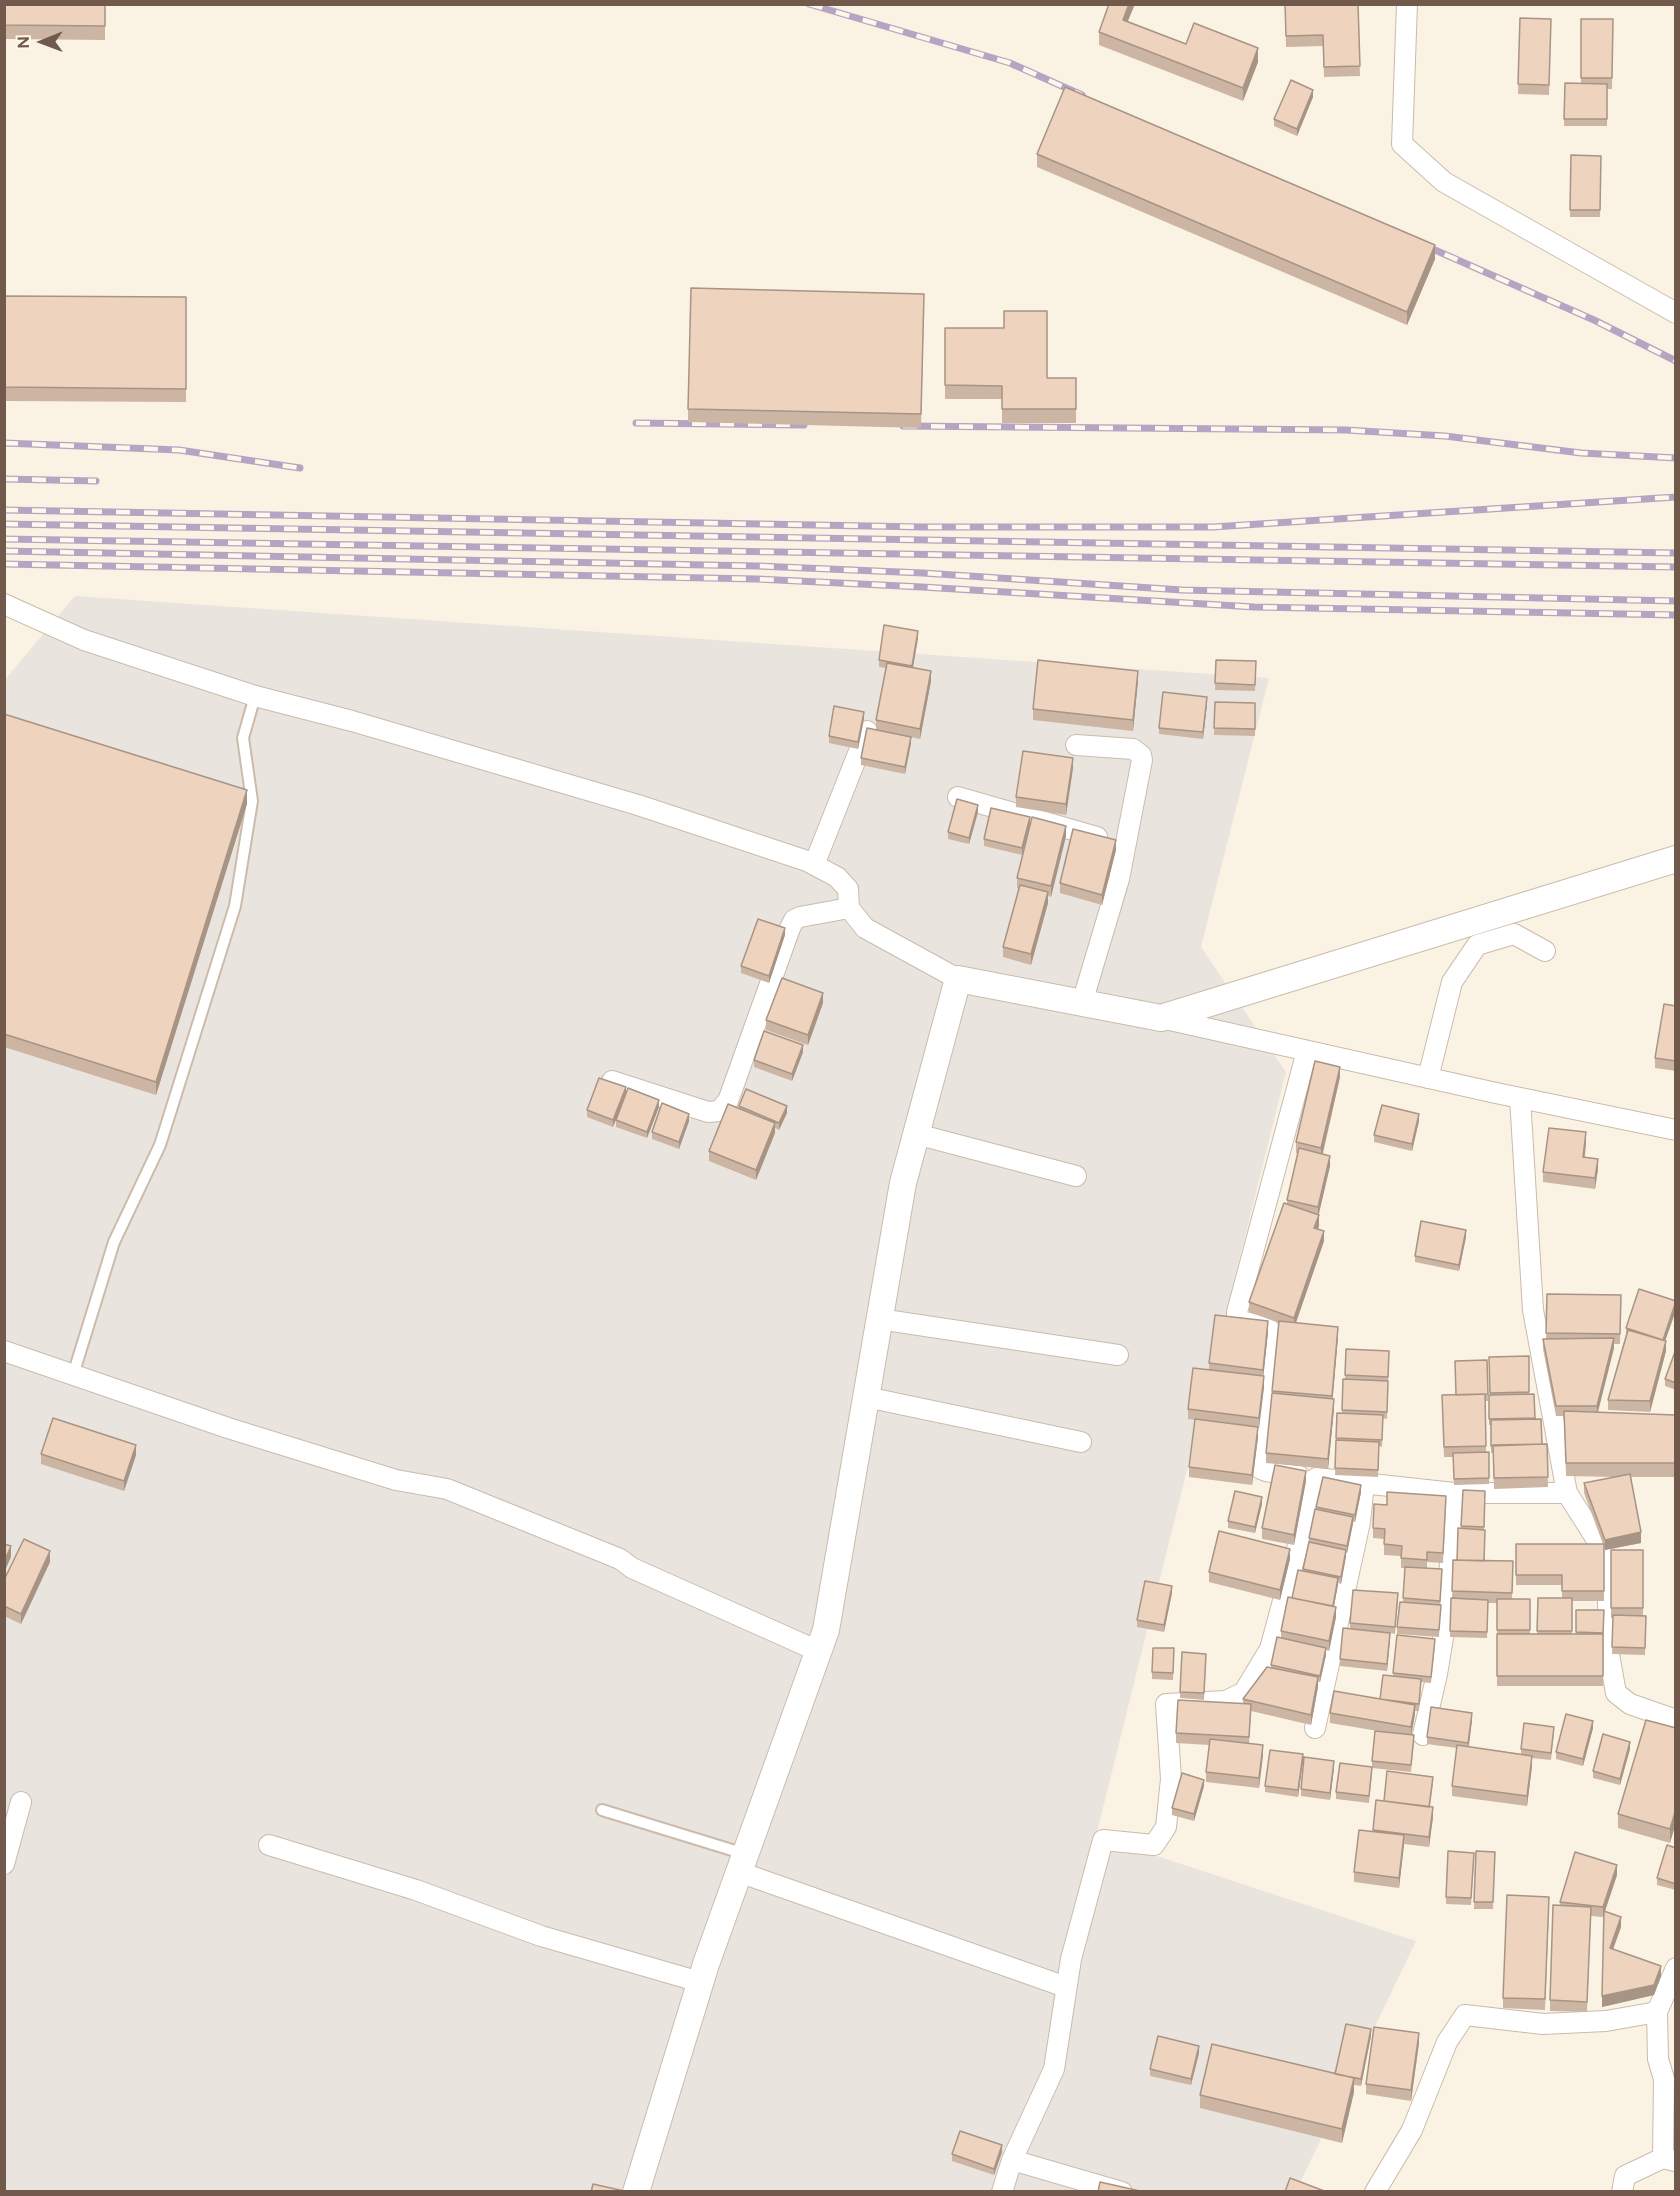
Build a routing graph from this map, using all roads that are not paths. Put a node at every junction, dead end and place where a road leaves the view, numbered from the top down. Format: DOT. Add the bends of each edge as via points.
graph roads {
  1 [pos="1407,4"];
  2 [pos="1676,313"];
  3 [pos="4,604"];
  4 [pos="255,696"];
  5 [pos="867,731"];
  6 [pos="1076,745"];
  7 [pos="958,797"];
  8 [pos="1125,846"];
  9 [pos="1676,859"];
  10 [pos="814,865"];
  11 [pos="849,908"];
  12 [pos="1545,951"];
  13 [pos="958,979"];
  14 [pos="1082,1003"];
  15 [pos="1161,1018"];
  16 [pos="1307,1051"];
  17 [pos="1428,1078"];
  18 [pos="612,1081"];
  19 [pos="1520,1098"];
  20 [pos="1676,1130"];
  21 [pos="916,1134"];
  22 [pos="1076,1176"];
  23 [pos="879,1319"];
  24 [pos="4,1350"];
  25 [pos="1118,1355"];
  26 [pos="73,1374"];
  27 [pos="866,1397"];
  28 [pos="1081,1442"];
  29 [pos="1316,1478"];
  30 [pos="1364,1483"];
  31 [pos="1454,1493"];
  32 [pos="1567,1493"];
  33 [pos="818,1651"];
  34 [pos="1676,1720"];
  35 [pos="1315,1728"];
  36 [pos="1422,1735"];
  37 [pos="21,1802"];
  38 [pos="602,1810"];
  39 [pos="269,1845"];
  40 [pos="742,1863"];
  41 [pos="4,1864"];
  42 [pos="1676,1968"];
  43 [pos="700,1982"];
  44 [pos="1066,1987"];
  45 [pos="1657,2012"];
  46 [pos="1012,2160"];
  47 [pos="1669,2160"];
  48 [pos="636,2192"];
  49 [pos="1002,2192"];
  50 [pos="1122,2192"];
  51 [pos="1375,2192"];
  52 [pos="1622,2192"];
  1 -- 2 [label="street" via="1402,144 1444,182"];
  3 -- 4 [label="street" via="84,640"];
  4 -- 10 [label="street" via="638,805"];
  4 -- 26 [label="lane" via="243,738 252,801 235,906 160,1145 114,1242"];
  5 -- 10 [label="street"];
  6 -- 8 [label="street" via="1133,749 1141,754"];
  7 -- 8 [label="street"];
  8 -- 14 [label="street"];
  9 -- 15 [label="street"];
  10 -- 11 [label="street" via="837,877 848,889"];
  11 -- 13 [label="street" via="866,928"];
  11 -- 18 [label="street" via="794,921 728,1101 718,1111 708,1112"];
  12 -- 17 [label="street" via="1514,934 1478,945 1452,982"];
  13 -- 14 [label="street"];
  13 -- 21 [label="street"];
  14 -- 15 [label="street"];
  15 -- 16 [label="street"];
  16 -- 17 [label="street"];
  16 -- 29 [label="street" via="1236,1312 1237,1320 1268,1328 1273,1334 1261,1469"];
  17 -- 19 [label="street"];
  19 -- 20 [label="street"];
  19 -- 32 [label="street" via="1533,1311"];
  21 -- 22 [label="street"];
  21 -- 23 [label="street" via="903,1183"];
  23 -- 25 [label="street"];
  23 -- 27 [label="street"];
  24 -- 26 [label="street"];
  26 -- 33 [label="street" via="396,1480 447,1489 620,1559 632,1568"];
  27 -- 28 [label="street"];
  27 -- 33 [label="street" via="826,1630"];
  29 -- 30 [label="street"];
  29 -- 44 [label="street" via="1270,1648 1244,1692 1226,1701 1166,1704 1170,1779 1166,1827 1154,1845 1103,1840"];
  30 -- 31 [label="street"];
  30 -- 35 [label="street" via="1360,1522"];
  31 -- 32 [label="street"];
  31 -- 36 [label="street" via="1447,1614"];
  32 -- 34 [label="street" via="1608,1561 1608,1648 1616,1693 1630,1704"];
  33 -- 40 [label="street"];
  37 -- 41 [label="street"];
  38 -- 40 [label="lane"];
  39 -- 43 [label="street" via="416,1890 540,1936"];
  40 -- 43 [label="street"];
  40 -- 44 [label="street"];
  42 -- 45 [label="street"];
  43 -- 48 [label="street"];
  44 -- 46 [label="street" via="1054,2068"];
  45 -- 47 [label="street"];
  45 -- 51 [label="street" via="1606,2021 1543,2024 1465,2015 1447,2042 1412,2130"];
  46 -- 49 [label="street"];
  46 -- 50 [label="street"];
  47 -- 52 [label="street" via="1626,2176"];
}
